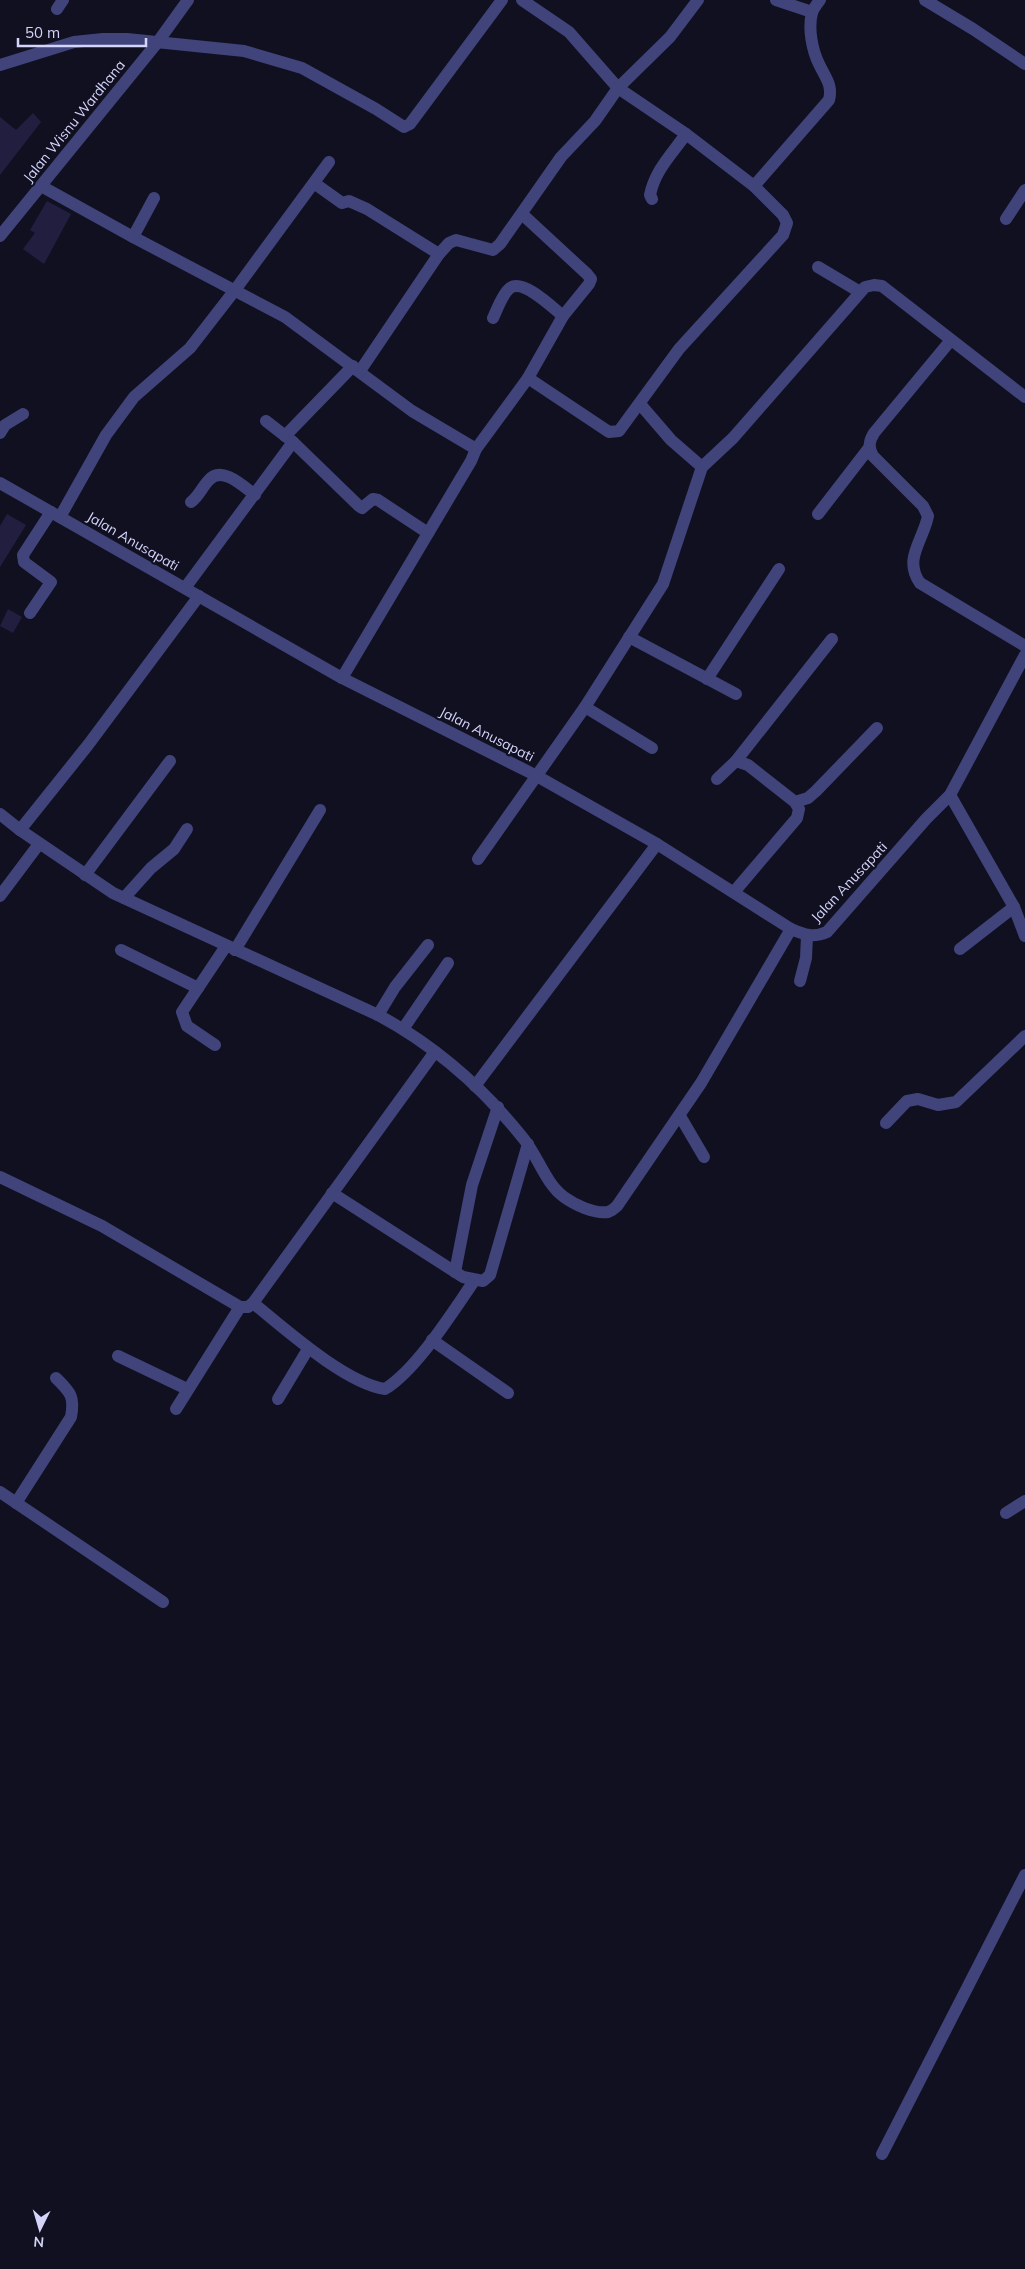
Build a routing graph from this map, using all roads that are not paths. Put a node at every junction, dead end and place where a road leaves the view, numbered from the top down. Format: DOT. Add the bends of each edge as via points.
graph roads {
  1 [pos="188,0"];
  2 [pos="502,0"];
  3 [pos="522,0"];
  4 [pos="698,0"];
  5 [pos="776,0"];
  6 [pos="820,0"];
  7 [pos="925,0"];
  8 [pos="812,12"];
  9 [pos="157,42"];
  10 [pos="1025,64"];
  11 [pos="0,65"];
  12 [pos="618,88"];
  13 [pos="686,134"];
  14 [pos="329,162"];
  15 [pos="314,183"];
  16 [pos="42,186"];
  17 [pos="754,186"];
  18 [pos="1025,190"];
  19 [pos="154,198"];
  20 [pos="652,199"];
  21 [pos="522,214"];
  22 [pos="1006,219"];
  23 [pos="0,236"];
  24 [pos="134,237"];
  25 [pos="439,254"];
  26 [pos="818,267"];
  27 [pos="235,290"];
  28 [pos="860,292"];
  29 [pos="563,316"];
  30 [pos="492,318"];
  31 [pos="951,340"];
  32 [pos="357,368"];
  33 [pos="528,378"];
  34 [pos="1025,397"];
  35 [pos="640,404"];
  36 [pos="24,414"];
  37 [pos="266,421"];
  38 [pos="0,433"];
  39 [pos="289,439"];
  40 [pos="869,448"];
  41 [pos="476,449"];
  42 [pos="702,467"];
  43 [pos="0,483"];
  44 [pos="255,495"];
  45 [pos="191,502"];
  46 [pos="55,514"];
  47 [pos="818,514"];
  48 [pos="428,533"];
  49 [pos="779,569"];
  50 [pos="185,588"];
  51 [pos="198,596"];
  52 [pos="30,613"];
  53 [pos="629,638"];
  54 [pos="832,638"];
  55 [pos="1025,646"];
  56 [pos="1025,655"];
  57 [pos="342,678"];
  58 [pos="707,679"];
  59 [pos="736,694"];
  60 [pos="585,707"];
  61 [pos="877,728"];
  62 [pos="652,748"];
  63 [pos="170,761"];
  64 [pos="736,761"];
  65 [pos="535,775"];
  66 [pos="717,779"];
  67 [pos="946,798"];
  68 [pos="795,802"];
  69 [pos="320,810"];
  70 [pos="0,814"];
  71 [pos="20,830"];
  72 [pos="187,830"];
  73 [pos="39,844"];
  74 [pos="658,844"];
  75 [pos="478,860"];
  76 [pos="85,875"];
  77 [pos="734,892"];
  78 [pos="0,896"];
  79 [pos="124,898"];
  80 [pos="1014,907"];
  81 [pos="791,929"];
  82 [pos="807,936"];
  83 [pos="1025,936"];
  84 [pos="428,945"];
  85 [pos="231,948"];
  86 [pos="960,949"];
  87 [pos="121,950"];
  88 [pos="448,963"];
  89 [pos="800,981"];
  90 [pos="198,988"];
  91 [pos="378,1015"];
  92 [pos="403,1029"];
  93 [pos="1025,1036"];
  94 [pos="216,1046"];
  95 [pos="434,1053"];
  96 [pos="475,1086"];
  97 [pos="498,1107"];
  98 [pos="680,1116"];
  99 [pos="886,1123"];
  100 [pos="528,1144"];
  101 [pos="704,1157"];
  102 [pos="0,1177"];
  103 [pos="332,1193"];
  104 [pos="455,1272"];
  105 [pos="474,1280"];
  106 [pos="253,1304"];
  107 [pos="240,1307"];
  108 [pos="432,1340"];
  109 [pos="308,1349"];
  110 [pos="118,1356"];
  111 [pos="56,1378"];
  112 [pos="187,1389"];
  113 [pos="508,1393"];
  114 [pos="278,1399"];
  115 [pos="176,1409"];
  116 [pos="0,1492"];
  117 [pos="1025,1501"];
  118 [pos="16,1503"];
  119 [pos="1006,1513"];
  120 [pos="163,1602"];
  121 [pos="1025,1875"];
  122 [pos="882,2154"];
  1 -- 9 [label="street, Jalan Wisnu Wardhana"];
  2 -- 9 [label="street" via="410,124 404,127 302,68 244,51"];
  3 -- 12 [label="street" via="569,32"];
  4 -- 12 [label="street" via="670,37"];
  5 -- 8 [label="street"];
  6 -- 8 [label="street"];
  7 -- 10 [label="street"];
  8 -- 17 [label="street" via="810,33 817,62 829,83 829,100"];
  9 -- 11 [label="street" via="127,39 74,42"];
  9 -- 16 [label="street, Jalan Wisnu Wardhana"];
  12 -- 13 [label="street"];
  12 -- 21 [label="street" via="595,122 562,157"];
  13 -- 17 [label="street"];
  13 -- 20 [label="street" via="652,181"];
  14 -- 15 [label="street"];
  15 -- 25 [label="street" via="342,202 349,201 367,209"];
  15 -- 27 [label="street"];
  16 -- 23 [label="street, Jalan Wisnu Wardhana"];
  16 -- 24 [label="street"];
  17 -- 35 [label="street" via="788,223 783,235 679,349"];
  18 -- 22 [label="street"];
  19 -- 24 [label="street"];
  21 -- 25 [label="street" via="494,250 456,240"];
  21 -- 29 [label="street" via="591,279"];
  24 -- 27 [label="street"];
  25 -- 32 [label="street"];
  26 -- 28 [label="street"];
  27 -- 32 [label="street" via="285,317"];
  27 -- 46 [label="street" via="190,348 134,397"];
  28 -- 31 [label="street" via="865,287 882,286"];
  28 -- 42 [label="street" via="733,438"];
  29 -- 30 [label="street" via="527,288 514,286"];
  29 -- 33 [label="street"];
  31 -- 34 [label="street"];
  31 -- 40 [label="street" via="874,433"];
  32 -- 39 [label="street"];
  32 -- 41 [label="street" via="412,411"];
  33 -- 35 [label="street" via="608,432 619,431"];
  33 -- 41 [label="street"];
  35 -- 42 [label="street" via="671,440"];
  36 -- 38 [label="street"];
  37 -- 39 [label="street"];
  39 -- 44 [label="street"];
  39 -- 48 [label="street" via="359,506 362,508 373,498"];
  40 -- 47 [label="street"];
  40 -- 55 [label="street" via="873,456 923,506 928,516 913,560 914,573 920,582"];
  41 -- 48 [label="street"];
  42 -- 53 [label="street" via="663,584"];
  43 -- 46 [label="street, Jalan Anusapati"];
  44 -- 45 [label="street" via="224,475 216,475"];
  44 -- 50 [label="street"];
  46 -- 50 [label="street, Jalan Anusapati"];
  46 -- 52 [label="street" via="23,555 24,562 51,582"];
  48 -- 57 [label="street"];
  49 -- 58 [label="street"];
  50 -- 51 [label="street, Jalan Anusapati"];
  51 -- 57 [label="street, Jalan Anusapati"];
  51 -- 71 [label="street" via="88,745"];
  53 -- 58 [label="street"];
  53 -- 60 [label="street"];
  54 -- 64 [label="street"];
  56 -- 67 [label="street, Jalan Anusapati"];
  57 -- 65 [label="street, Jalan Anusapati"];
  58 -- 59 [label="street"];
  60 -- 62 [label="street"];
  60 -- 65 [label="street"];
  61 -- 68 [label="street" via="816,791"];
  63 -- 76 [label="street"];
  64 -- 66 [label="street"];
  64 -- 68 [label="street" via="748,765"];
  65 -- 74 [label="street, Jalan Anusapati"];
  65 -- 75 [label="street"];
  67 -- 80 [label="street"];
  67 -- 82 [label="street, Jalan Anusapati" via="827,932"];
  68 -- 77 [label="street" via="799,809 797,818"];
  69 -- 85 [label="street"];
  70 -- 71 [label="street"];
  71 -- 73 [label="street"];
  72 -- 79 [label="street" via="174,849 151,868"];
  73 -- 76 [label="street"];
  73 -- 78 [label="street"];
  74 -- 77 [label="street, Jalan Anusapati"];
  74 -- 96 [label="street"];
  76 -- 79 [label="street"];
  77 -- 81 [label="street, Jalan Anusapati"];
  79 -- 85 [label="street"];
  80 -- 83 [label="street"];
  80 -- 86 [label="street"];
  81 -- 82 [label="street, Jalan Anusapati"];
  81 -- 98 [label="street"];
  82 -- 89 [label="street"];
  84 -- 91 [label="street"];
  85 -- 90 [label="street"];
  85 -- 91 [label="street"];
  87 -- 90 [label="street"];
  88 -- 92 [label="street"];
  90 -- 94 [label="street" via="182,1012 182,1018 186,1026"];
  91 -- 92 [label="street"];
  92 -- 95 [label="street"];
  93 -- 99 [label="street" via="956,1102 938,1105 918,1099 907,1102"];
  95 -- 96 [label="street"];
  95 -- 103 [label="street"];
  96 -- 97 [label="street"];
  97 -- 100 [label="street"];
  97 -- 104 [label="street" via="472,1185"];
  98 -- 100 [label="street" via="617,1206 608,1212 586,1207 562,1196"];
  98 -- 101 [label="street"];
  100 -- 105 [label="street" via="490,1275 483,1281"];
  102 -- 107 [label="street" via="102,1226"];
  103 -- 104 [label="street"];
  103 -- 106 [label="street"];
  104 -- 105 [label="street"];
  105 -- 108 [label="street"];
  106 -- 107 [label="street"];
  106 -- 109 [label="street"];
  107 -- 112 [label="street"];
  108 -- 109 [label="street" via="393,1384 384,1389 370,1387"];
  108 -- 113 [label="street"];
  109 -- 114 [label="street"];
  110 -- 112 [label="street"];
  111 -- 118 [label="street" via="70,1392 74,1404 71,1417"];
  112 -- 115 [label="street"];
  116 -- 118 [label="street"];
  117 -- 119 [label="street"];
  118 -- 120 [label="street"];
  121 -- 122 [label="street"];
}
